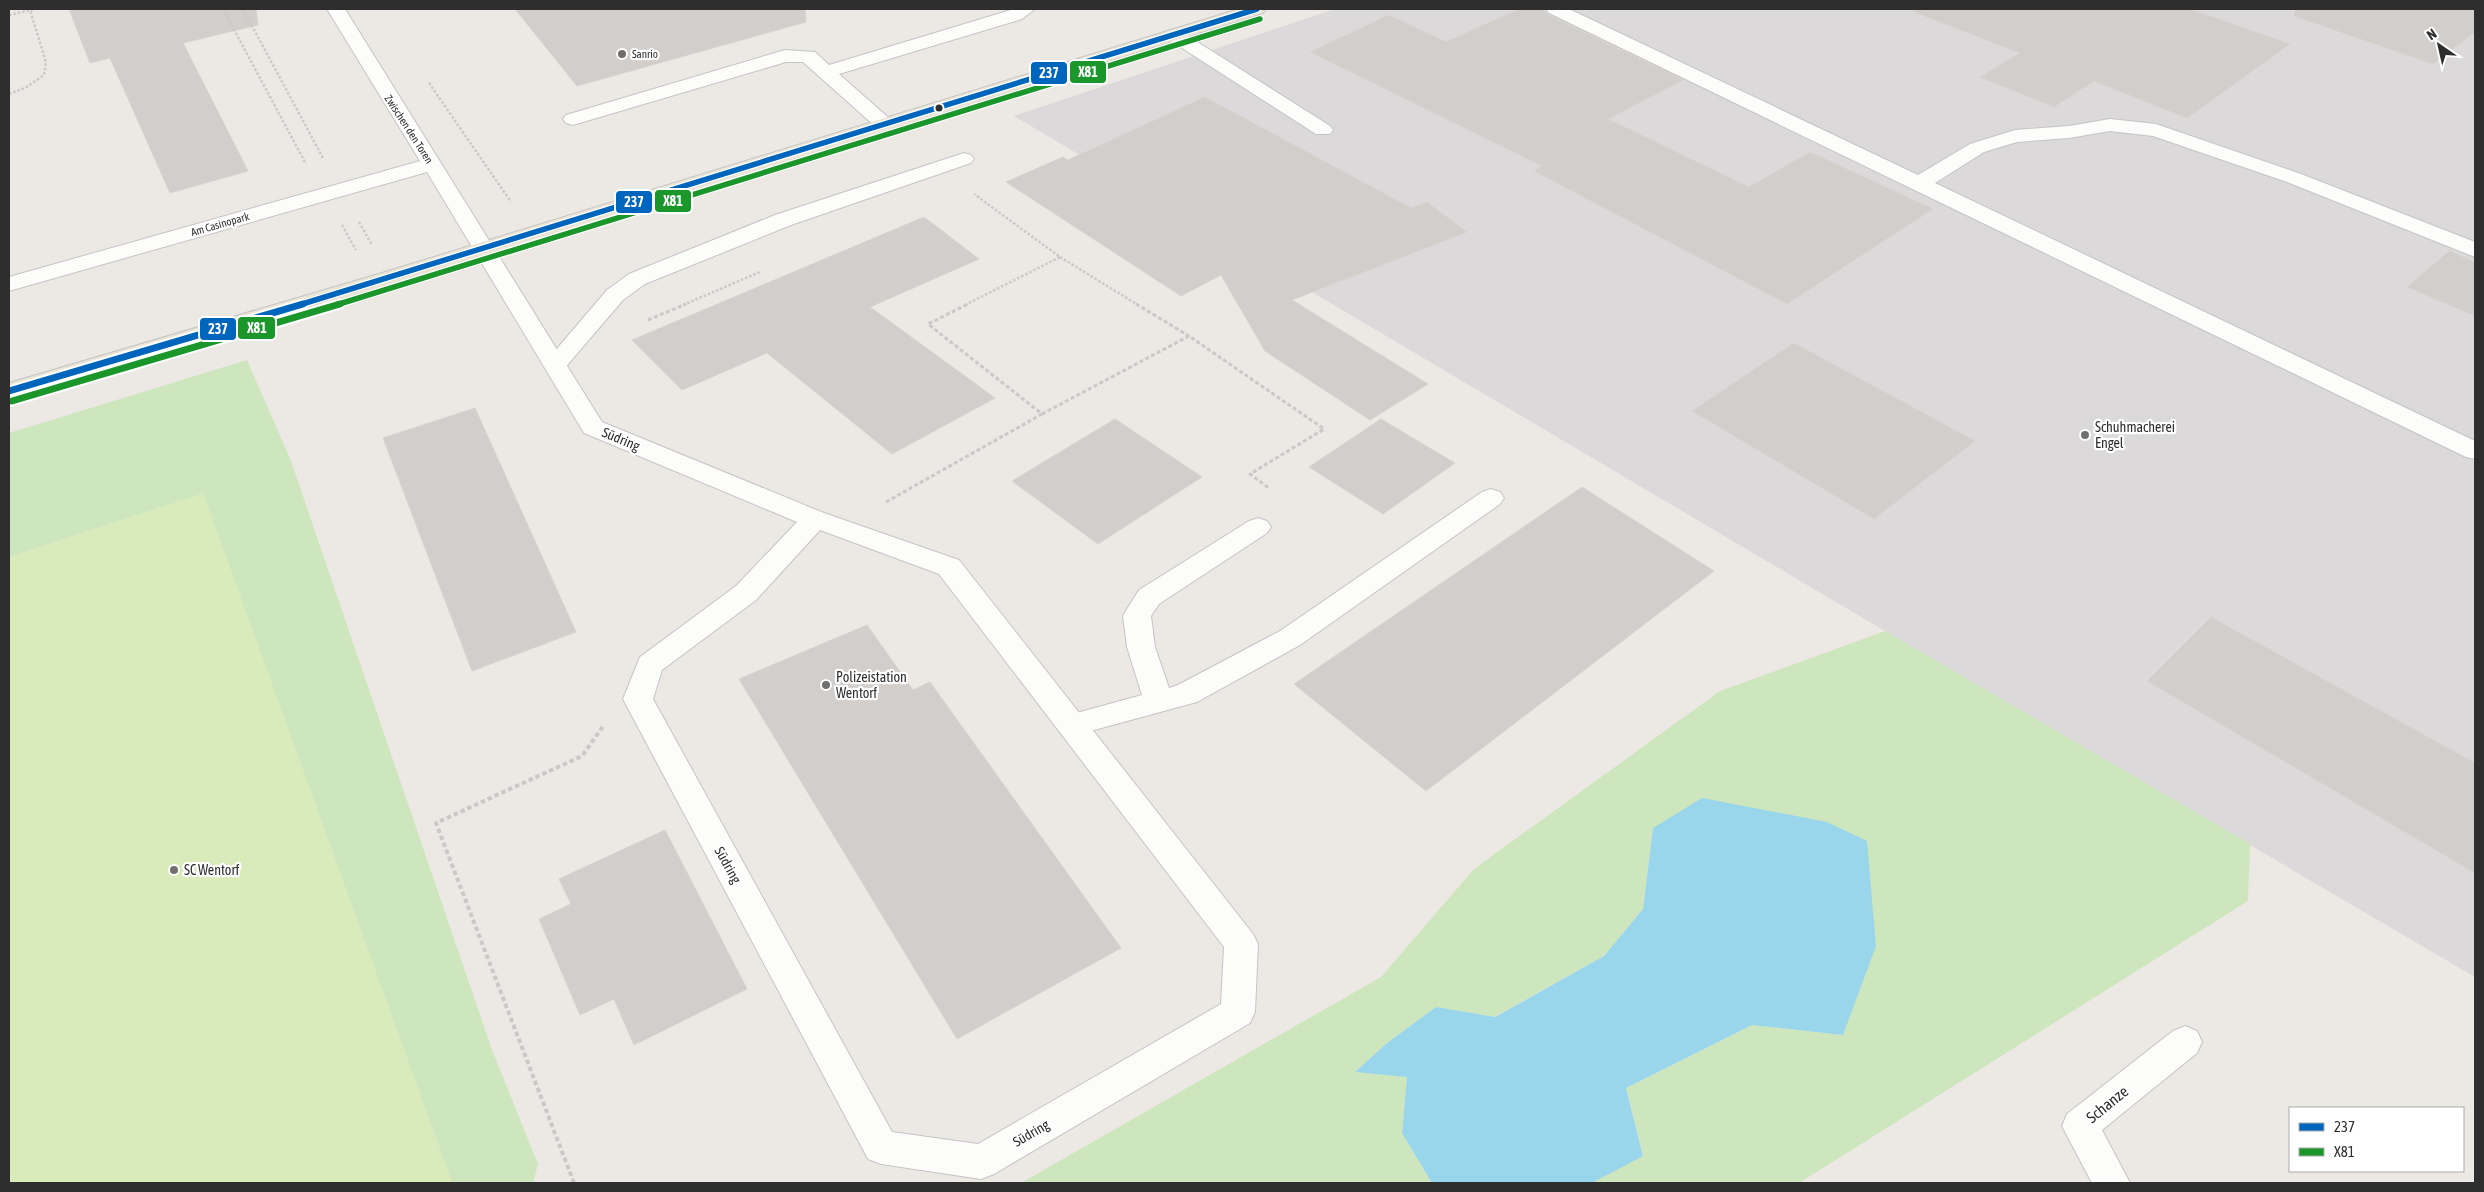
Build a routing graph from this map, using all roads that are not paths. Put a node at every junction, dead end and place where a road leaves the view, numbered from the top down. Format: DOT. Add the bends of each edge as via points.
graph roads {
  1 [pos="336,9"];
  2 [pos="1026,9"];
  3 [pos="1257,9"];
  4 [pos="1555,9"];
  5 [pos="1174,34"];
  6 [pos="825,72"];
  7 [pos="573,119"];
  8 [pos="884,124"];
  9 [pos="1323,130"];
  10 [pos="964,159"];
  11 [pos="432,164"];
  12 [pos="1919,184"];
  13 [pos="484,249"];
  14 [pos="2475,250"];
  15 [pos="9,284"];
  16 [pos="555,365"];
  17 [pos="9,391"];
  18 [pos="2475,451"];
  19 [pos="1491,498"];
  20 [pos="827,524"];
  21 [pos="1258,527"];
  22 [pos="1160,702"];
  23 [pos="1072,725"];
  24 [pos="2185,1042"];
  25 [pos="2112,1183"];
  1 -- 11 [label="street, Zwischen den Toren"];
  2 -- 6 [label="street" via="1016,15"];
  3 -- 5 [label="main road"];
  4 -- 12 [label="street"];
  5 -- 8 [label="main road"];
  5 -- 9 [label="street"];
  6 -- 7 [label="street" via="808,56 785,56"];
  6 -- 8 [label="street"];
  8 -- 13 [label="main road"];
  10 -- 16 [label="street" via="783,220 637,279 615,295"];
  11 -- 13 [label="street, Zwischen den Toren"];
  11 -- 15 [label="street, Am Casinopark"];
  12 -- 14 [label="street" via="1977,148 2015,136 2110,125 2156,130 2294,178"];
  12 -- 18 [label="street"];
  13 -- 16 [label="street, Südring"];
  13 -- 17 [label="main road"];
  16 -- 20 [label="street, Südring" via="593,427"];
  19 -- 22 [label="street" via="1290,638 1187,694"];
  20 -- 23 [label="street, Südring" via="949,567"];
  20 -- 23 [label="street, Südring" via="746,593 650,664 638,699 881,1147 981,1162 1238,1012 1241,944"];
  21 -- 22 [label="street" via="1149,597 1137,616 1141,647"];
  22 -- 23 [label="street"];
  24 -- 25 [label="street, Schanze" via="2080,1126"];
}
